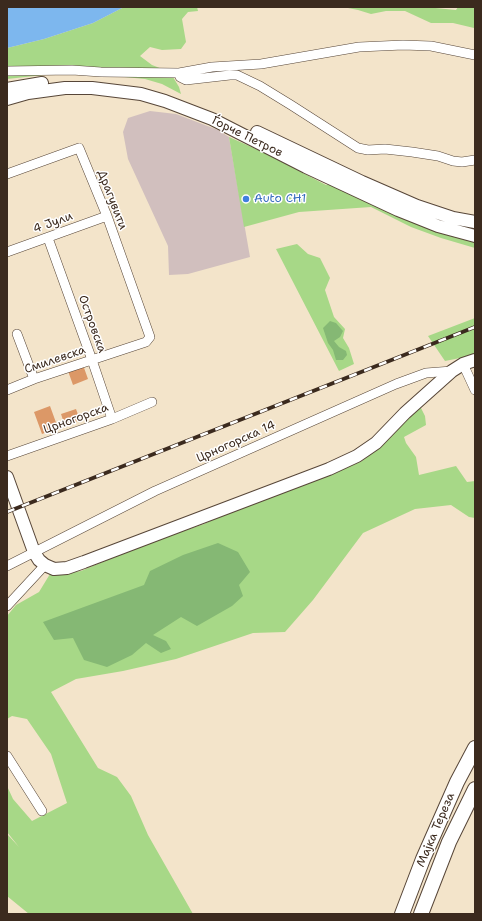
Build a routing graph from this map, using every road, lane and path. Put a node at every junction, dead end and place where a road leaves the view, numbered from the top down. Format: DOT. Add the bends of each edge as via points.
graph roads {
  1 [pos="475,55"];
  2 [pos="7,71"];
  3 [pos="179,73"];
  4 [pos="7,89"];
  5 [pos="7,99"];
  6 [pos="475,160"];
  7 [pos="7,174"];
  8 [pos="107,216"];
  9 [pos="475,222"];
  10 [pos="475,236"];
  11 [pos="48,238"];
  12 [pos="7,252"];
  13 [pos="148,333"];
  14 [pos="17,334"];
  15 [pos="92,360"];
  16 [pos="475,360"];
  17 [pos="463,364"];
  18 [pos="452,371"];
  19 [pos="34,379"];
  20 [pos="7,390"];
  21 [pos="475,390"];
  22 [pos="152,402"];
  23 [pos="112,419"];
  24 [pos="7,456"];
  25 [pos="7,478"];
  26 [pos="34,552"];
  27 [pos="45,565"];
  28 [pos="7,566"];
  29 [pos="7,606"];
  30 [pos="475,748"];
  31 [pos="7,756"];
  32 [pos="475,789"];
  33 [pos="42,811"];
  34 [pos="402,914"];
  35 [pos="421,914"];
  1 -- 3 [label="street" via="431,46 359,47 261,64 212,67"];
  2 -- 3 [label="street"];
  3 -- 6 [label="street" via="180,77 186,80 236,75 291,104 362,150 385,149 462,162"];
  4 -- 9 [label="main road, Ѓорче Петров" via="41,83 89,80 156,90 206,108 417,206"];
  5 -- 10 [label="main road, Ѓорче Петров" via="65,88 92,88 165,100 212,119 392,208 438,226"];
  7 -- 8 [label="street, Драгувити" via="79,148"];
  8 -- 11 [label="street, 4 Јули"];
  8 -- 13 [label="street, Драгувити"];
  11 -- 12 [label="street, 4 Јули"];
  11 -- 15 [label="street, Островска"];
  13 -- 15 [label="street, Смилевска" via="150,337 146,342"];
  14 -- 19 [label="street"];
  15 -- 19 [label="street, Смилевска"];
  15 -- 23 [label="street, Островска"];
  16 -- 17 [label="main road"];
  17 -- 18 [label="main road"];
  17 -- 21 [label="street"];
  18 -- 26 [label="street, Црногорска 14" via="426,373 396,384 155,491"];
  18 -- 27 [label="main road" via="376,443 357,456 84,562 54,569"];
  19 -- 20 [label="street, Смилевска"];
  22 -- 23 [label="street, Црногорска"];
  23 -- 24 [label="street, Црногорска"];
  25 -- 26 [label="main road"];
  26 -- 27 [label="main road"];
  26 -- 28 [label="street, Црногорска 14"];
  27 -- 29 [label="street"];
  30 -- 34 [label="highway, Мајка Тереза" via="441,817"];
  31 -- 33 [label="street"];
  32 -- 35 [label="highway, Мајка Тереза" via="449,842"];
}
